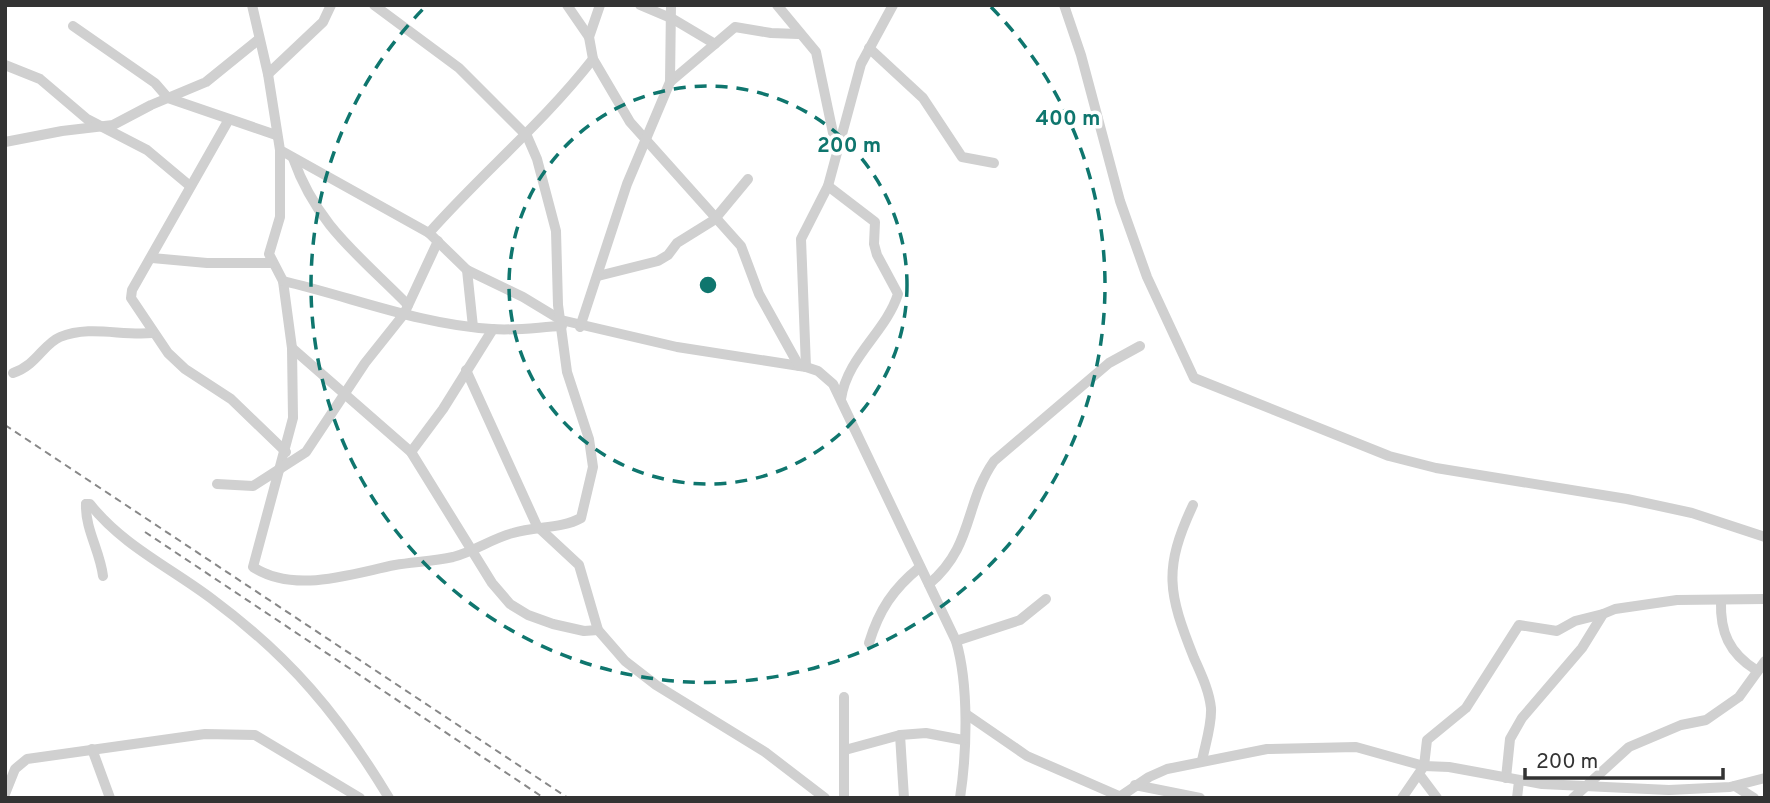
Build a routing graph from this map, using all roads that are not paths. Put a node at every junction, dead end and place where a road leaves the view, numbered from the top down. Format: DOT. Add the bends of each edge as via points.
graph roads {
  1 [pos="252,5"];
  2 [pos="331,5"];
  3 [pos="374,5"];
  4 [pos="567,5"];
  5 [pos="600,5"];
  6 [pos="640,5"];
  7 [pos="671,5"];
  8 [pos="777,5"];
  9 [pos="1064,5"];
  10 [pos="891,7"];
  11 [pos="673,19"];
  12 [pos="72,26"];
  13 [pos="798,34"];
  14 [pos="589,37"];
  15 [pos="258,40"];
  16 [pos="715,44"];
  17 [pos="869,48"];
  18 [pos="593,58"];
  19 [pos="5,65"];
  20 [pos="268,74"];
  21 [pos="670,82"];
  22 [pos="168,98"];
  23 [pos="228,121"];
  24 [pos="99,128"];
  25 [pos="276,135"];
  26 [pos="527,136"];
  27 [pos="5,142"];
  28 [pos="647,143"];
  29 [pos="840,148"];
  30 [pos="280,150"];
  31 [pos="293,158"];
  32 [pos="994,163"];
  33 [pos="748,179"];
  34 [pos="190,186"];
  35 [pos="828,186"];
  36 [pos="714,220"];
  37 [pos="429,233"];
  38 [pos="438,241"];
  39 [pos="152,257"];
  40 [pos="272,263"];
  41 [pos="467,270"];
  42 [pos="597,276"];
  43 [pos="283,281"];
  44 [pos="406,310"];
  45 [pos="561,323"];
  46 [pos="473,327"];
  47 [pos="580,327"];
  48 [pos="493,330"];
  49 [pos="152,333"];
  50 [pos="1140,346"];
  51 [pos="292,348"];
  52 [pos="802,366"];
  53 [pos="466,370"];
  54 [pos="13,373"];
  55 [pos="344,395"];
  56 [pos="841,400"];
  57 [pos="286,452"];
  58 [pos="411,453"];
  59 [pos="280,469"];
  60 [pos="217,484"];
  61 [pos="1193,505"];
  62 [pos="537,526"];
  63 [pos="1765,537"];
  64 [pos="473,550"];
  65 [pos="920,567"];
  66 [pos="103,576"];
  67 [pos="929,584"];
  68 [pos="1046,599"];
  69 [pos="1765,599"];
  70 [pos="1721,601"];
  71 [pos="1603,614"];
  72 [pos="598,630"];
  73 [pos="956,640"];
  74 [pos="869,643"];
  75 [pos="1765,660"];
  76 [pos="1756,670"];
  77 [pos="844,697"];
  78 [pos="966,714"];
  79 [pos="900,735"];
  80 [pos="963,740"];
  81 [pos="92,749"];
  82 [pos="845,750"];
  83 [pos="1202,761"];
  84 [pos="1422,770"];
  85 [pos="1506,778"];
  86 [pos="1765,778"];
  87 [pos="1519,781"];
  88 [pos="1586,784"];
  89 [pos="1136,785"];
  90 [pos="1733,787"];
  91 [pos="5,794"];
  92 [pos="1118,797"];
  93 [pos="110,798"];
  94 [pos="360,798"];
  95 [pos="389,798"];
  96 [pos="825,798"];
  97 [pos="844,798"];
  98 [pos="904,798"];
  99 [pos="960,798"];
  100 [pos="1200,798"];
  101 [pos="1402,798"];
  102 [pos="1437,798"];
  103 [pos="1517,798"];
  104 [pos="1573,798"];
  105 [pos="1724,798"];
  106 [pos="1754,798"];
  1 -- 15 [label="street"];
  2 -- 20 [label="street" via="323,22"];
  3 -- 26 [label="street" via="459,68"];
  4 -- 14 [label="street"];
  5 -- 14 [label="street"];
  6 -- 11 [label="street"];
  7 -- 11 [label="street"];
  8 -- 13 [label="street"];
  9 -- 63 [label="street" via="1082,55 1120,201 1147,277 1194,378 1389,456 1628,499 1692,513"];
  10 -- 17 [label="street"];
  11 -- 16 [label="street"];
  11 -- 21 [label="street"];
  12 -- 22 [label="street" via="155,83"];
  13 -- 16 [label="street" via="735,27"];
  13 -- 29 [label="street" via="816,52"];
  14 -- 18 [label="street"];
  15 -- 20 [label="street"];
  15 -- 22 [label="street" via="206,82"];
  16 -- 21 [label="street"];
  17 -- 29 [label="street" via="855,80"];
  17 -- 32 [label="street" via="923,98 962,156"];
  18 -- 26 [label="street"];
  18 -- 28 [label="street"];
  19 -- 24 [label="street" via="40,79"];
  20 -- 25 [label="street"];
  21 -- 28 [label="street"];
  22 -- 23 [label="street"];
  22 -- 24 [label="street"];
  23 -- 25 [label="street"];
  23 -- 34 [label="street"];
  24 -- 27 [label="street"];
  24 -- 34 [label="street" via="146,150"];
  25 -- 30 [label="street"];
  26 -- 37 [label="street"];
  26 -- 45 [label="street" via="556,231"];
  28 -- 36 [label="street"];
  28 -- 42 [label="street" via="627,184"];
  29 -- 35 [label="street"];
  30 -- 31 [label="street"];
  30 -- 40 [label="street" via="280,217 269,254"];
  31 -- 37 [label="street"];
  31 -- 44 [label="street" via="314,207"];
  33 -- 36 [label="street"];
  34 -- 39 [label="street"];
  35 -- 52 [label="street" via="801,239"];
  35 -- 56 [label="street" via="875,222 877,255 898,294 853,364"];
  36 -- 42 [label="street" via="677,243 659,261"];
  36 -- 52 [label="street" via="741,246 759,294"];
  37 -- 38 [label="street"];
  38 -- 41 [label="street"];
  38 -- 44 [label="street"];
  39 -- 40 [label="street"];
  39 -- 49 [label="street" via="131,298"];
  40 -- 43 [label="street"];
  41 -- 45 [label="street" via="523,297"];
  41 -- 46 [label="street"];
  42 -- 47 [label="street"];
  43 -- 44 [label="street"];
  43 -- 51 [label="street"];
  44 -- 46 [label="street"];
  44 -- 55 [label="street"];
  45 -- 47 [label="street"];
  45 -- 48 [label="street"];
  45 -- 62 [label="street" via="566,372 589,439 593,467 581,518 559,526"];
  46 -- 48 [label="street"];
  47 -- 52 [label="street" via="713,354"];
  48 -- 53 [label="street"];
  49 -- 54 [label="street" via="93,330 61,336 34,363"];
  49 -- 57 [label="street" via="186,369 231,399"];
  50 -- 67 [label="street" via="1109,363 994,461 984,476 954,559"];
  51 -- 55 [label="street"];
  51 -- 57 [label="street" via="293,418"];
  52 -- 56 [label="street" via="818,371 833,384"];
  53 -- 58 [label="street"];
  53 -- 62 [label="street"];
  55 -- 58 [label="street"];
  55 -- 59 [label="street" via="314,443"];
  56 -- 65 [label="street"];
  57 -- 59 [label="street"];
  58 -- 64 [label="street"];
  59 -- 60 [label="street" via="253,486"];
  59 -- 64 [label="street" via="253,567 262,573 303,581"];
  61 -- 83 [label="street" via="1175,542 1171,580 1174,603 1211,710"];
  62 -- 64 [label="street"];
  62 -- 72 [label="street" via="579,565"];
  64 -- 72 [label="street" via="510,604 553,624"];
  65 -- 67 [label="street"];
  65 -- 74 [label="street" via="887,599"];
  66 -- 95 [label="street" via="90,532 88,503 118,533 266,642 312,686"];
  67 -- 73 [label="street"];
  68 -- 73 [label="street" via="1020,620"];
  69 -- 70 [label="street"];
  70 -- 71 [label="street" via="1677,600"];
  70 -- 76 [label="street" via="1723,633 1735,655"];
  71 -- 84 [label="street" via="1557,631 1520,625 1466,708 1427,740"];
  71 -- 85 [label="street" via="1582,648 1522,718 1510,739"];
  72 -- 96 [label="street" via="625,661 656,685 765,752"];
  73 -- 78 [label="street"];
  75 -- 76 [label="street"];
  76 -- 88 [label="street" via="1745,692 1710,718 1681,724 1629,747"];
  77 -- 82 [label="street"];
  78 -- 80 [label="street"];
  78 -- 92 [label="street" via="1027,756"];
  79 -- 80 [label="street" via="926,733"];
  79 -- 82 [label="street"];
  79 -- 98 [label="street"];
  80 -- 99 [label="street"];
  81 -- 91 [label="street" via="27,759 15,769"];
  81 -- 93 [label="street"];
  81 -- 94 [label="street" via="205,734 255,735"];
  82 -- 97 [label="street"];
  83 -- 84 [label="street" via="1267,749 1356,747"];
  83 -- 89 [label="street" via="1167,769"];
  84 -- 85 [label="street"];
  84 -- 101 [label="street"];
  84 -- 102 [label="street"];
  85 -- 87 [label="street"];
  86 -- 90 [label="street"];
  87 -- 88 [label="street"];
  87 -- 103 [label="street"];
  88 -- 90 [label="street" via="1669,790"];
  88 -- 104 [label="street"];
  89 -- 92 [label="street"];
  89 -- 100 [label="street"];
  90 -- 105 [label="street"];
  90 -- 106 [label="street"];
}
